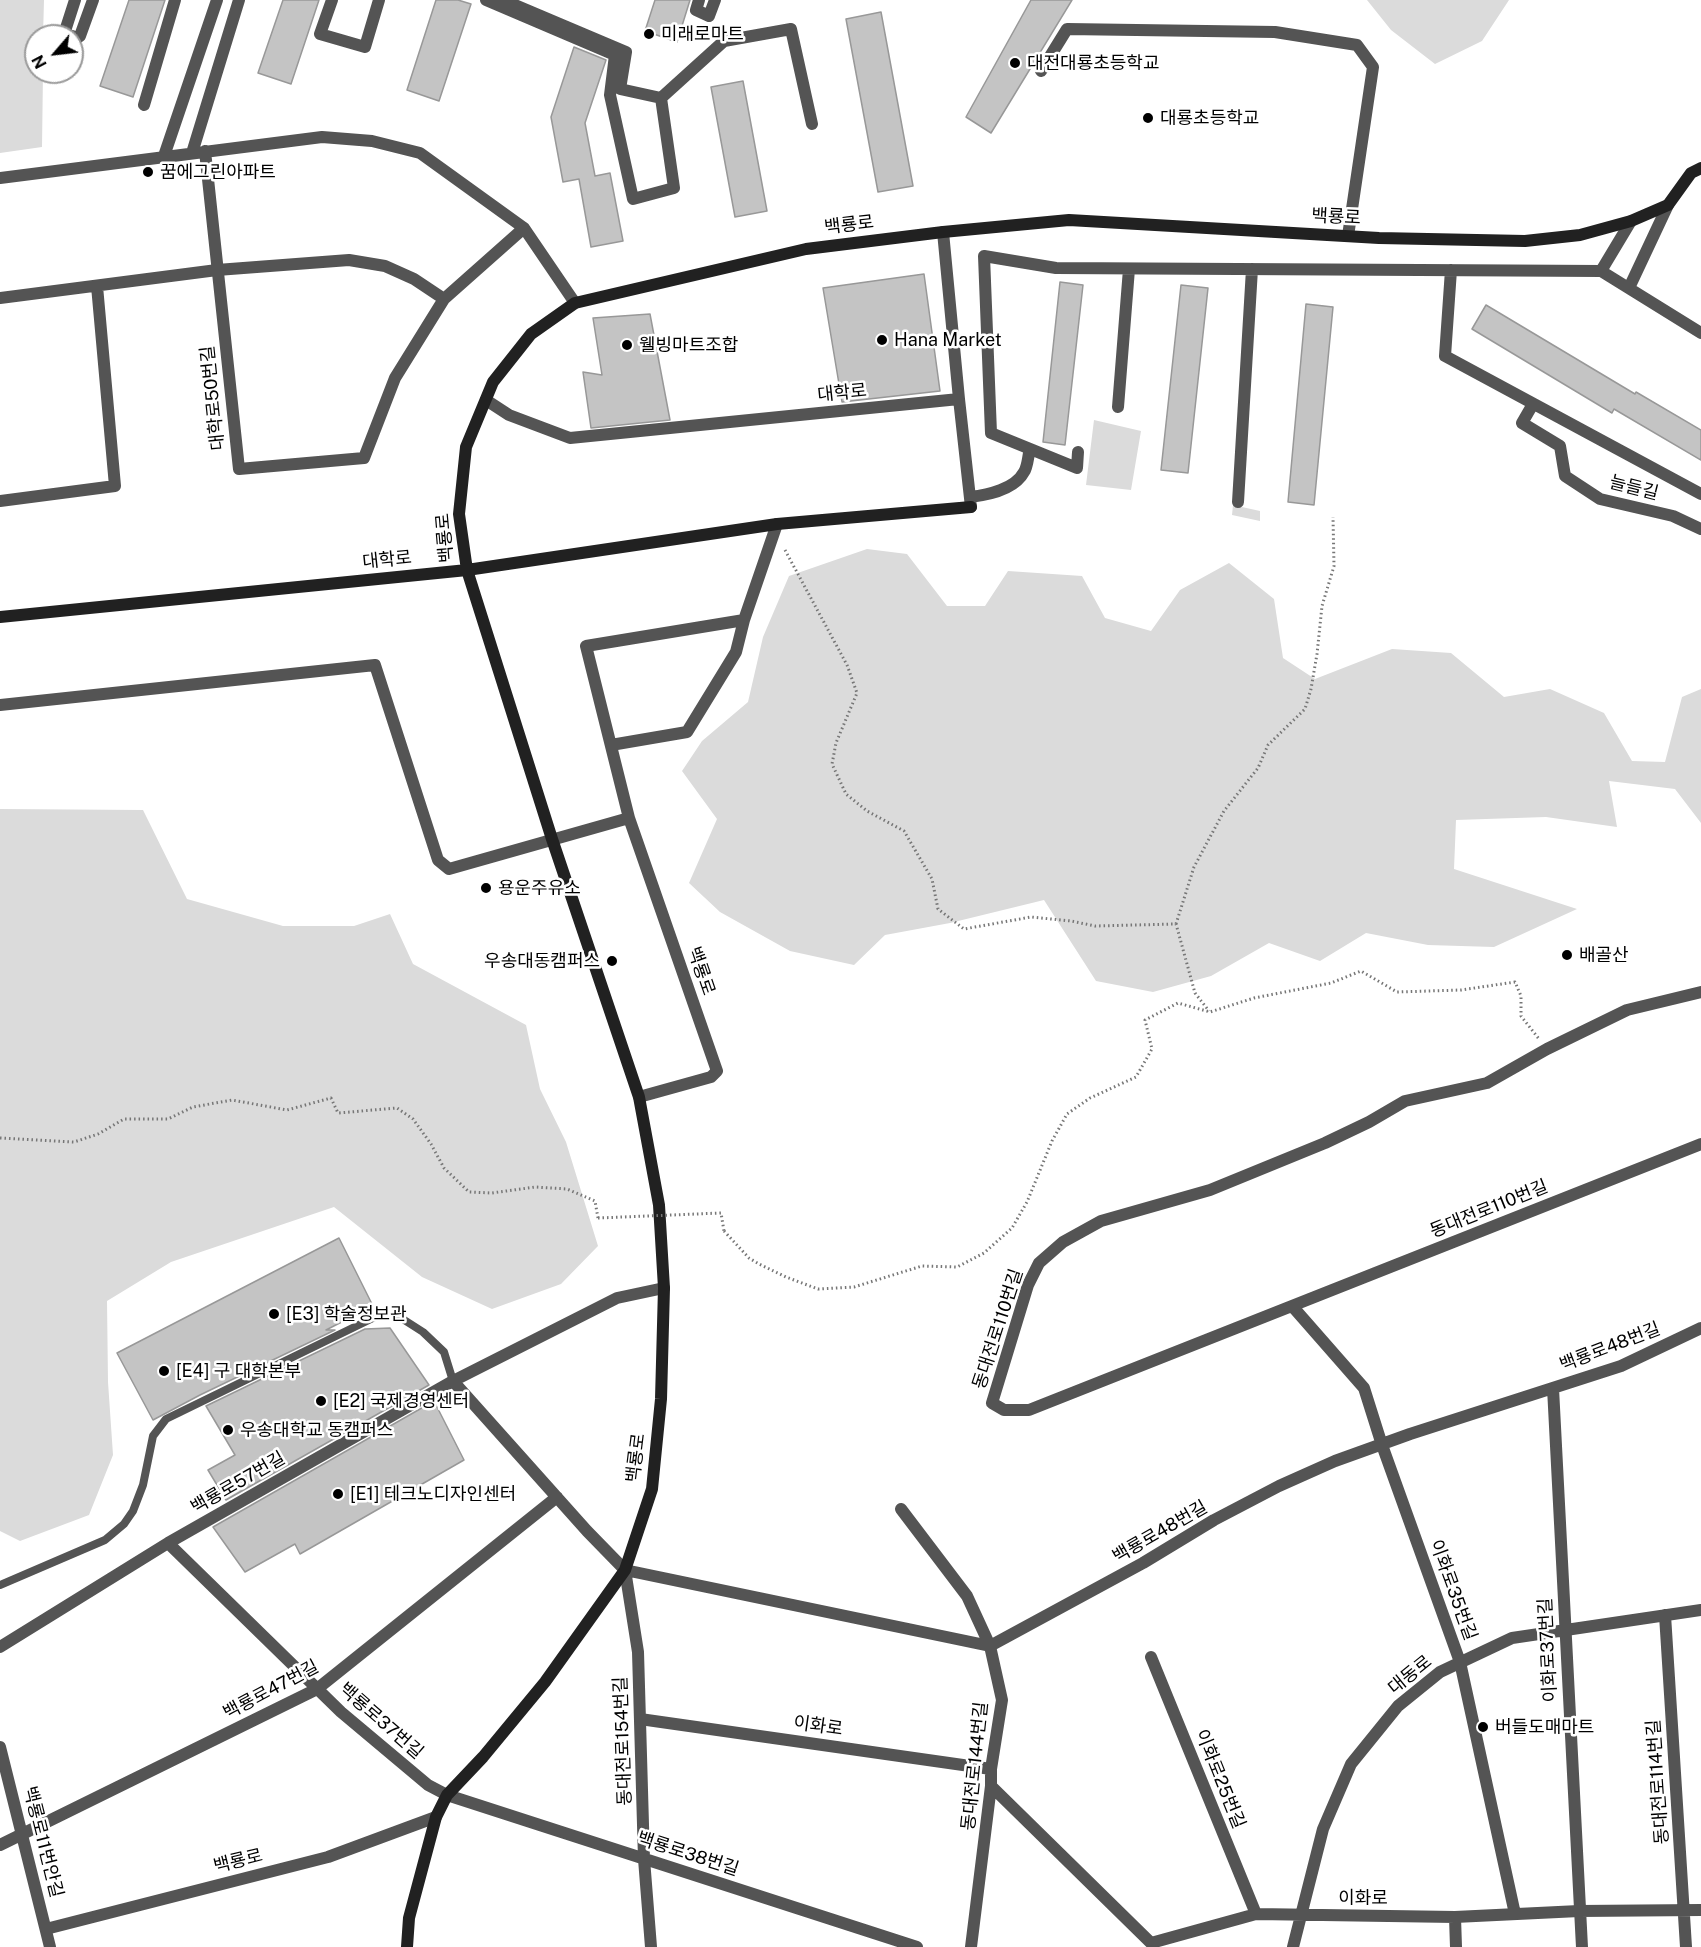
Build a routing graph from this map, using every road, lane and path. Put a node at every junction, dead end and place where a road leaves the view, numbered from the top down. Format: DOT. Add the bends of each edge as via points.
graph roads {
  1 [pos="75,0"];
  2 [pos="93,0"];
  3 [pos="175,0"];
  4 [pos="217,0"];
  5 [pos="239,0"];
  6 [pos="332,0"];
  7 [pos="380,0"];
  8 [pos="486,0"];
  9 [pos="503,0"];
  10 [pos="699,0"];
  11 [pos="715,0"];
  12 [pos="67,24"];
  13 [pos="84,25"];
  14 [pos="1041,71"];
  15 [pos="661,98"];
  16 [pos="144,105"];
  17 [pos="812,124"];
  18 [pos="205,151"];
  19 [pos="192,153"];
  20 [pos="164,156"];
  21 [pos="1701,168"];
  22 [pos="0,178"];
  23 [pos="1668,205"];
  24 [pos="1631,221"];
  25 [pos="524,228"];
  26 [pos="943,232"];
  27 [pos="1348,236"];
  28 [pos="1130,269"];
  29 [pos="1252,269"];
  30 [pos="217,270"];
  31 [pos="1451,270"];
  32 [pos="1601,271"];
  33 [pos="98,286"];
  34 [pos="1629,288"];
  35 [pos="0,298"];
  36 [pos="444,299"];
  37 [pos="575,303"];
  38 [pos="1701,333"];
  39 [pos="959,399"];
  40 [pos="486,400"];
  41 [pos="1533,404"];
  42 [pos="1118,408"];
  43 [pos="1030,449"];
  44 [pos="1078,452"];
  45 [pos="1701,494"];
  46 [pos="0,501"];
  47 [pos="971,502"];
  48 [pos="1238,502"];
  49 [pos="1333,517"];
  50 [pos="777,524"];
  51 [pos="1701,529"];
  52 [pos="772,536"];
  53 [pos="466,570"];
  54 [pos="0,617"];
  55 [pos="744,620"];
  56 [pos="0,705"];
  57 [pos="611,745"];
  58 [pos="629,818"];
  59 [pos="552,839"];
  60 [pos="1176,924"];
  61 [pos="1701,992"];
  62 [pos="1210,1012"];
  63 [pos="1547,1049"];
  64 [pos="639,1097"];
  65 [pos="0,1138"];
  66 [pos="1701,1144"];
  67 [pos="664,1288"];
  68 [pos="1293,1306"];
  69 [pos="1701,1329"];
  70 [pos="453,1381"];
  71 [pos="1553,1388"];
  72 [pos="1382,1445"];
  73 [pos="557,1497"];
  74 [pos="901,1509"];
  75 [pos="168,1543"];
  76 [pos="625,1570"];
  77 [pos="0,1585"];
  78 [pos="1701,1610"];
  79 [pos="1665,1615"];
  80 [pos="1565,1630"];
  81 [pos="990,1646"];
  82 [pos="0,1647"];
  83 [pos="1151,1657"];
  84 [pos="1460,1662"];
  85 [pos="317,1689"];
  86 [pos="640,1719"];
  87 [pos="0,1747"];
  88 [pos="991,1769"];
  89 [pos="991,1786"];
  90 [pos="447,1796"];
  91 [pos="436,1817"];
  92 [pos="23,1834"];
  93 [pos="0,1845"];
  94 [pos="645,1859"];
  95 [pos="1701,1910"];
  96 [pos="1579,1911"];
  97 [pos="1685,1911"];
  98 [pos="1256,1914"];
  99 [pos="1515,1914"];
  100 [pos="1299,1916"];
  101 [pos="1455,1917"];
  102 [pos="46,1929"];
  103 [pos="1151,1945"];
  104 [pos="50,1947"];
  105 [pos="407,1947"];
  106 [pos="651,1947"];
  107 [pos="917,1947"];
  108 [pos="971,1947"];
  109 [pos="1293,1947"];
  110 [pos="1456,1947"];
  111 [pos="1582,1947"];
  112 [pos="1686,1947"];
  1 -- 12 [label="street"];
  2 -- 13 [label="street"];
  3 -- 16 [label="street"];
  4 -- 20 [label="street"];
  5 -- 19 [label="street"];
  6 -- 7 [label="street" via="320,34 365,47"];
  8 -- 15 [label="street" via="615,55 610,95 633,199 675,188"];
  9 -- 15 [label="street" via="626,52 620,89"];
  10 -- 11 [label="street" via="696,10 710,16"];
  14 -- 27 [label="street" via="1067,29 1275,32 1357,45 1373,67"];
  15 -- 17 [label="street" via="724,41 791,29"];
  18 -- 19 [label="street"];
  18 -- 25 [label="street" via="322,137 372,141 420,153"];
  18 -- 30 [label="street, 대학로50번길"];
  19 -- 20 [label="street"];
  20 -- 22 [label="street"];
  21 -- 23 [label="main road" via="1691,173"];
  23 -- 24 [label="main road, 백룡로"];
  23 -- 34 [label="street"];
  24 -- 27 [label="main road, 백룡로" via="1580,234 1525,241"];
  24 -- 32 [label="street"];
  25 -- 36 [label="street, 대학로50번길"];
  25 -- 37 [label="street"];
  26 -- 27 [label="main road, 백룡로" via="1068,220"];
  26 -- 37 [label="main road, 백룡로" via="806,249"];
  26 -- 39 [label="street"];
  28 -- 29 [label="street"];
  28 -- 42 [label="street"];
  28 -- 43 [label="street" via="1056,268 984,256 992,434"];
  29 -- 31 [label="street"];
  29 -- 48 [label="street"];
  30 -- 33 [label="street"];
  30 -- 36 [label="street" via="349,260 385,266"];
  30 -- 36 [label="street, 대학로50번길" via="239,469 364,458 395,378"];
  31 -- 32 [label="street"];
  31 -- 41 [label="street" via="1445,356"];
  32 -- 34 [label="street"];
  33 -- 35 [label="street"];
  33 -- 46 [label="street" via="115,486"];
  34 -- 38 [label="street"];
  37 -- 40 [label="main road, 백룡로" via="531,334 493,382"];
  39 -- 40 [label="street, 대학로" via="570,438 509,415"];
  39 -- 47 [label="street"];
  40 -- 53 [label="main road, 백룡로" via="466,447 459,514"];
  41 -- 45 [label="street"];
  41 -- 51 [label="street, 늘들길" via="1522,423 1560,446 1565,476 1600,499 1673,516"];
  43 -- 44 [label="street" via="1077,468"];
  43 -- 47 [label="street" via="1024,472 1007,488"];
  47 -- 50 [label="main road, 대학로"];
  49 -- 60 [label="path" via="1334,566 1322,606 1305,709 1268,745 1258,768 1224,811 1194,867"];
  50 -- 52 [label="street"];
  50 -- 53 [label="main road, 대학로"];
  52 -- 55 [label="street"];
  52 -- 60 [label="path" via="787,552 847,665 857,693 836,743 832,764 846,794 867,811 904,831 932,879 938,909 964,929 1031,918 1095,926"];
  53 -- 54 [label="main road, 대학로"];
  53 -- 59 [label="main road, 백룡로"];
  55 -- 57 [label="street" via="736,652 687,732"];
  55 -- 57 [label="street, 백룡로" via="586,646"];
  56 -- 59 [label="street" via="375,665 438,860 449,869"];
  57 -- 58 [label="street, 백룡로"];
  58 -- 59 [label="street"];
  58 -- 64 [label="street, 백룡로" via="717,1071 711,1077"];
  59 -- 64 [label="main road, 백룡로"];
  60 -- 62 [label="path" via="1195,993"];
  61 -- 63 [label="street, 동대전로110번길" via="1627,1010"];
  62 -- 63 [label="path" via="1254,998 1331,983 1361,971 1397,992 1461,990 1515,982 1521,996 1521,1016"];
  62 -- 65 [label="path, bridge" via="1178,1003 1144,1020 1152,1048 1136,1077 1090,1098 1067,1114 1012,1228 984,1253 957,1266 922,1266 854,1287 818,1288 749,1258 724,1231 721,1213 598,1218 595,1200 567,1189 470,1192 444,1168 413,1119 397,1108 338,1113 331,1098 287,1110 232,1100 193,1107 168,1119 123,1119 74,1142"];
  63 -- 68 [label="street, 동대전로110번길" via="1487,1083 1405,1101 1325,1143 1210,1191 1101,1221 1063,1242 1039,1263 1028,1285 992,1402 1004,1410 1029,1410"];
  64 -- 67 [label="main road, 백룡로" via="659,1205"];
  66 -- 68 [label="street, 동대전로110번길"];
  67 -- 70 [label="street, 백룡로57번길" via="617,1298"];
  67 -- 76 [label="main road, 백룡로" via="661,1399 652,1489"];
  68 -- 72 [label="street, 이화로35번길" via="1364,1388"];
  69 -- 71 [label="street, 백룡로48번길" via="1621,1366"];
  70 -- 73 [label="street"];
  70 -- 75 [label="street, 백룡로57번길"];
  70 -- 77 [label="lane" via="444,1352 423,1332 398,1316 375,1317 165,1419 153,1436 143,1485 124,1524 105,1540"];
  71 -- 72 [label="street, 백룡로48번길"];
  71 -- 80 [label="street, 이화로37번길"];
  72 -- 81 [label="street, 백룡로48번길" via="1279,1486"];
  72 -- 84 [label="street, 이화로35번길"];
  73 -- 76 [label="street"];
  73 -- 85 [label="street, 백룡로47번길"];
  74 -- 81 [label="street, 동대전로144번길" via="967,1596"];
  75 -- 82 [label="street, 백룡로57번길"];
  75 -- 85 [label="street, 백룡로37번길"];
  76 -- 81 [label="street"];
  76 -- 86 [label="street, 동대전로154번길" via="638,1652"];
  76 -- 90 [label="main road, 백룡로" via="545,1682"];
  78 -- 79 [label="street, 대동로"];
  79 -- 80 [label="street, 대동로"];
  79 -- 97 [label="street, 동대전로114번길"];
  80 -- 84 [label="street, 대동로" via="1512,1638"];
  80 -- 96 [label="street, 이화로37번길"];
  81 -- 88 [label="street, 동대전로144번길" via="1002,1700"];
  83 -- 98 [label="street, 이화로25번길"];
  84 -- 99 [label="street, 이화로35번길"];
  84 -- 100 [label="street, 대동로" via="1440,1672 1398,1707 1351,1764 1323,1829"];
  85 -- 90 [label="street, 백룡로37번길" via="428,1785"];
  85 -- 92 [label="street, 백룡로47번길"];
  86 -- 88 [label="street, 이화로"];
  86 -- 94 [label="street, 동대전로154번길"];
  87 -- 92 [label="street, 백룡로11번안길"];
  88 -- 89 [label="street, 동대전로144번길"];
  89 -- 103 [label="street, 이화로"];
  89 -- 108 [label="street, 동대전로144번길"];
  90 -- 91 [label="main road, 백룡로"];
  90 -- 94 [label="street, 백룡로38번길"];
  91 -- 102 [label="street, 백룡로" via="328,1857"];
  91 -- 105 [label="main road, 백룡로" via="409,1917"];
  92 -- 93 [label="street, 백룡로47번길"];
  92 -- 102 [label="street, 백룡로11번안길"];
  94 -- 106 [label="street, 동대전로154번길"];
  94 -- 107 [label="street, 백룡로38번길"];
  95 -- 97 [label="street, 이화로"];
  96 -- 97 [label="street, 이화로"];
  96 -- 99 [label="street, 이화로"];
  96 -- 111 [label="street"];
  97 -- 112 [label="street, 동대전로114번길"];
  98 -- 100 [label="street, 이화로"];
  98 -- 103 [label="street, 이화로"];
  99 -- 101 [label="street, 이화로"];
  100 -- 101 [label="street, 이화로"];
  100 -- 109 [label="street, 대동로"];
  101 -- 110 [label="street"];
  102 -- 104 [label="street, 백룡로11번안길"];
}
